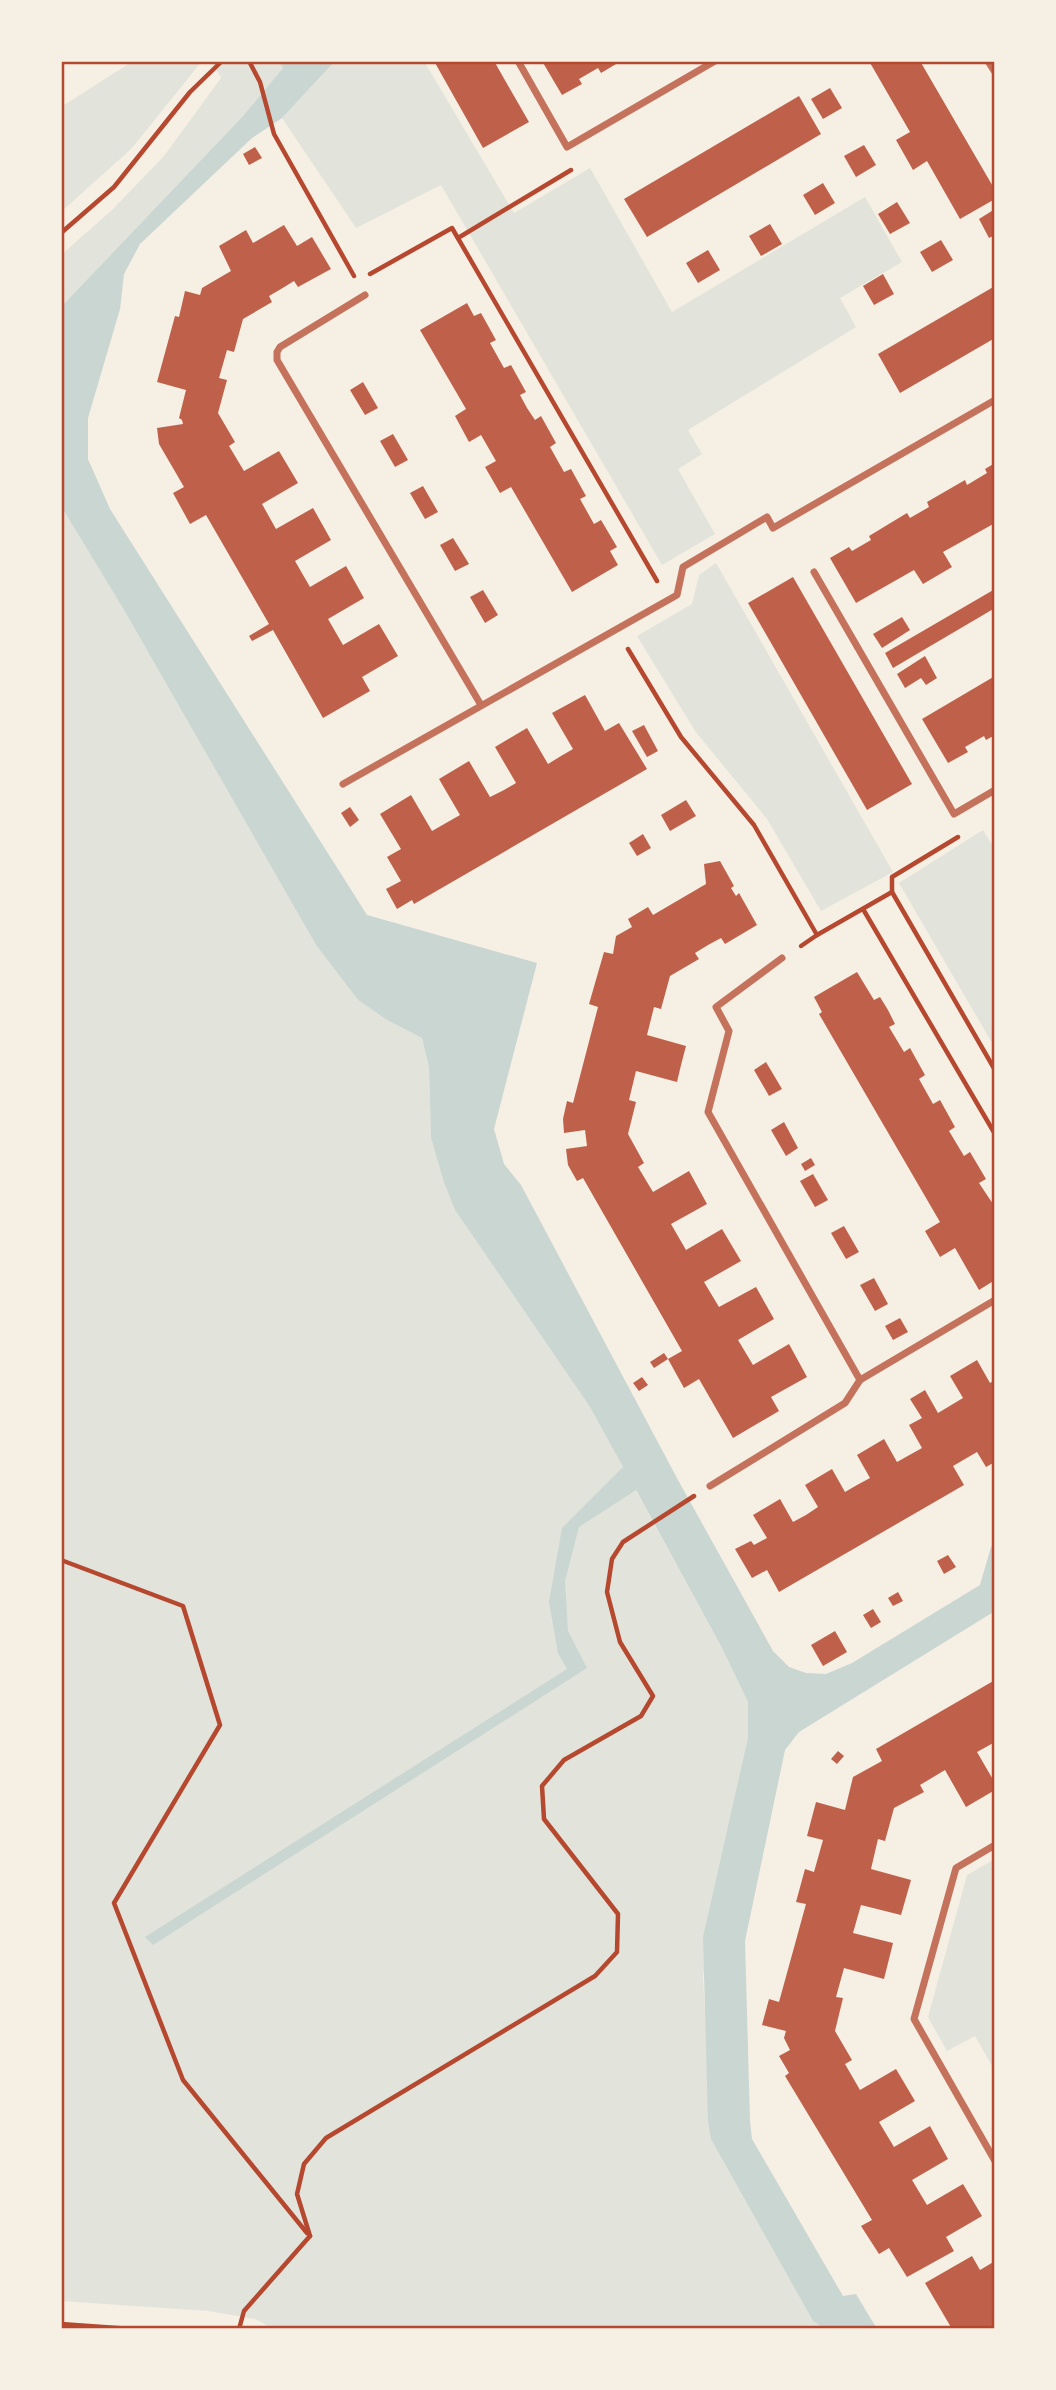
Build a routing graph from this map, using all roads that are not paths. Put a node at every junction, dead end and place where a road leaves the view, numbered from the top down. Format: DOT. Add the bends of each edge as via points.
graph roads {
  1 [pos="518,61"];
  2 [pos="715,61"];
  3 [pos="988,61"];
  4 [pos="995,72"];
  5 [pos="365,295"];
  6 [pos="995,400"];
  7 [pos="814,572"];
  8 [pos="481,705"];
  9 [pos="343,784"];
  10 [pos="995,790"];
  11 [pos="782,958"];
  12 [pos="995,1300"];
  13 [pos="860,1380"];
  14 [pos="710,1486"];
  15 [pos="995,1845"];
  16 [pos="995,2161"];
  1 -- 2 [label="street" via="567,147"];
  3 -- 4 [label="street"];
  5 -- 8 [label="street" via="281,347 278,360"];
  6 -- 8 [label="street" via="772,528 767,517 683,567 677,595"];
  7 -- 10 [label="street" via="954,814"];
  8 -- 9 [label="street"];
  11 -- 13 [label="street" via="716,1007 729,1031 708,1112"];
  12 -- 13 [label="street"];
  13 -- 14 [label="street" via="845,1403"];
  15 -- 16 [label="street" via="956,1868 915,2020"];
}
